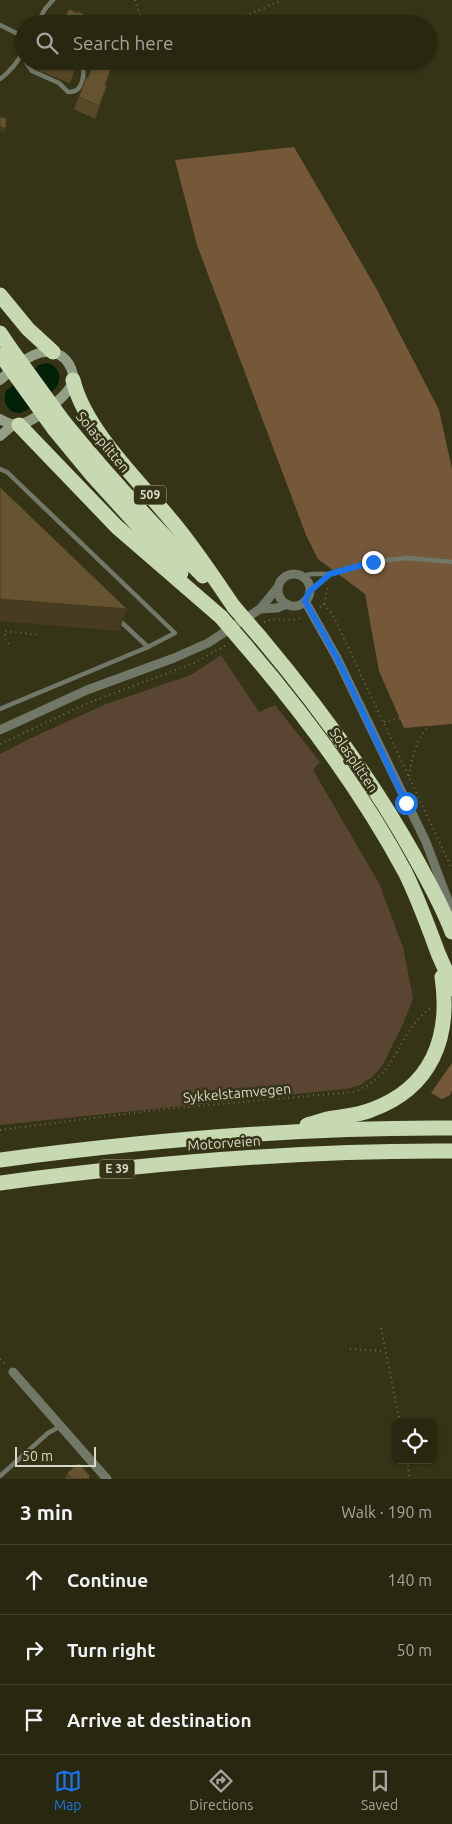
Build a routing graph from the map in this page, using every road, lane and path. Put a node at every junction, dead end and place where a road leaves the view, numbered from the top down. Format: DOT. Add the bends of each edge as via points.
graph roads {
  1 [pos="53,0"];
  2 [pos="135,0"];
  3 [pos="282,0"];
  4 [pos="42,15"];
  5 [pos="140,15"];
  6 [pos="248,15"];
  7 [pos="0,25"];
  8 [pos="15,32"];
  9 [pos="15,63"];
  10 [pos="31,70"];
  11 [pos="83,70"];
  12 [pos="0,79"];
  13 [pos="0,295"];
  14 [pos="0,333"];
  15 [pos="4,352"];
  16 [pos="54,352"];
  17 [pos="0,380"];
  18 [pos="73,380"];
  19 [pos="0,419"];
  20 [pos="16,424"];
  21 [pos="59,425"];
  22 [pos="0,436"];
  23 [pos="0,469"];
  24 [pos="452,562"];
  25 [pos="330,574"];
  26 [pos="301,576"];
  27 [pos="278,586"];
  28 [pos="328,586"];
  29 [pos="309,592"];
  30 [pos="305,601"];
  31 [pos="287,604"];
  32 [pos="324,604"];
  33 [pos="234,607"];
  34 [pos="260,608"];
  35 [pos="316,610"];
  36 [pos="113,614"];
  37 [pos="221,617"];
  38 [pos="40,635"];
  39 [pos="9,644"];
  40 [pos="148,647"];
  41 [pos="0,709"];
  42 [pos="452,709"];
  43 [pos="448,710"];
  44 [pos="384,722"];
  45 [pos="0,730"];
  46 [pos="409,776"];
  47 [pos="452,869"];
  48 [pos="451,929"];
  49 [pos="438,951"];
  50 [pos="452,989"];
  51 [pos="435,1005"];
  52 [pos="452,1128"];
  53 [pos="0,1130"];
  54 [pos="284,1132"];
  55 [pos="452,1151"];
  56 [pos="0,1160"];
  57 [pos="0,1183"];
  58 [pos="381,1328"];
  59 [pos="350,1349"];
  60 [pos="385,1351"];
  61 [pos="13,1372"];
  62 [pos="399,1419"];
  63 [pos="61,1426"];
  64 [pos="408,1464"];
  65 [pos="0,1476"];
  66 [pos="107,1479"];
  67 [pos="410,1479"];
  1 -- 4 [label="lane"];
  2 -- 5 [label="path"];
  3 -- 6 [label="path"];
  7 -- 8 [label="lane"];
  9 -- 12 [label="lane"];
  10 -- 11 [label="lane" via="72,92 80,88"];
  13 -- 16 [label="highway" via="28,329"];
  14 -- 15 [label="highway, Solasplitten / 509"];
  15 -- 21 [label="highway, Solasplitten / 509, bridge"];
  16 -- 17 [label="street" via="33,355"];
  16 -- 18 [label="street" via="68,362"];
  18 -- 20 [label="street" via="62,397 34,418"];
  18 -- 33 [label="highway, 509" via="76,395 87,416 173,522"];
  19 -- 20 [label="street"];
  20 -- 22 [label="street"];
  20 -- 37 [label="highway, 509" via="117,527"];
  21 -- 33 [label="highway, Solasplitten / 509"];
  21 -- 37 [label="highway, Solasplitten / 509" via="92,475"];
  23 -- 40 [label="lane" via="7,472 175,634"];
  24 -- 25 [label="lane" via="407,558 373,562"];
  25 -- 26 [label="lane"];
  25 -- 29 [label="lane"];
  26 -- 27 [label="street" via="290,575"];
  26 -- 29 [label="street"];
  27 -- 31 [label="street" via="280,599"];
  27 -- 34 [label="street"];
  28 -- 32 [label="path"];
  29 -- 30 [label="street"];
  30 -- 31 [label="street" via="296,606"];
  30 -- 48 [label="street" via="337,658 426,842 450,906"];
  31 -- 34 [label="street"];
  32 -- 35 [label="path"];
  32 -- 44 [label="path"];
  33 -- 48 [label="highway, Solasplitten / 509, bridge" via="295,678 392,816"];
  34 -- 45 [label="street" via="192,651 87,690"];
  36 -- 40 [label="lane"];
  37 -- 49 [label="highway, Solasplitten / 509, bridge" via="281,687 343,771 405,873"];
  38 -- 39 [label="path" via="5,631"];
  40 -- 41 [label="lane"];
  42 -- 43 [label="path"];
  43 -- 44 [label="path"];
  43 -- 46 [label="path" via="418,739"];
  44 -- 46 [label="path"];
  46 -- 47 [label="path"];
  49 -- 50 [label="highway, Solasplitten / 509"];
  49 -- 54 [label="highway, E 39" via="445,1002 444,1021 439,1045 419,1078 400,1096 379,1107"];
  51 -- 53 [label="path, Sykkelstamvegen" via="411,1026 381,1076 353,1092 156,1110"];
  52 -- 54 [label="highway, Motorveien / E 39"];
  54 -- 56 [label="highway, Motorveien / E 39"];
  55 -- 57 [label="highway, Motorveien / E 39" via="252,1157"];
  58 -- 60 [label="path"];
  59 -- 60 [label="path"];
  60 -- 62 [label="path"];
  61 -- 63 [label="street"];
  63 -- 65 [label="lane"];
  63 -- 66 [label="street"];
  64 -- 67 [label="path"];
}
